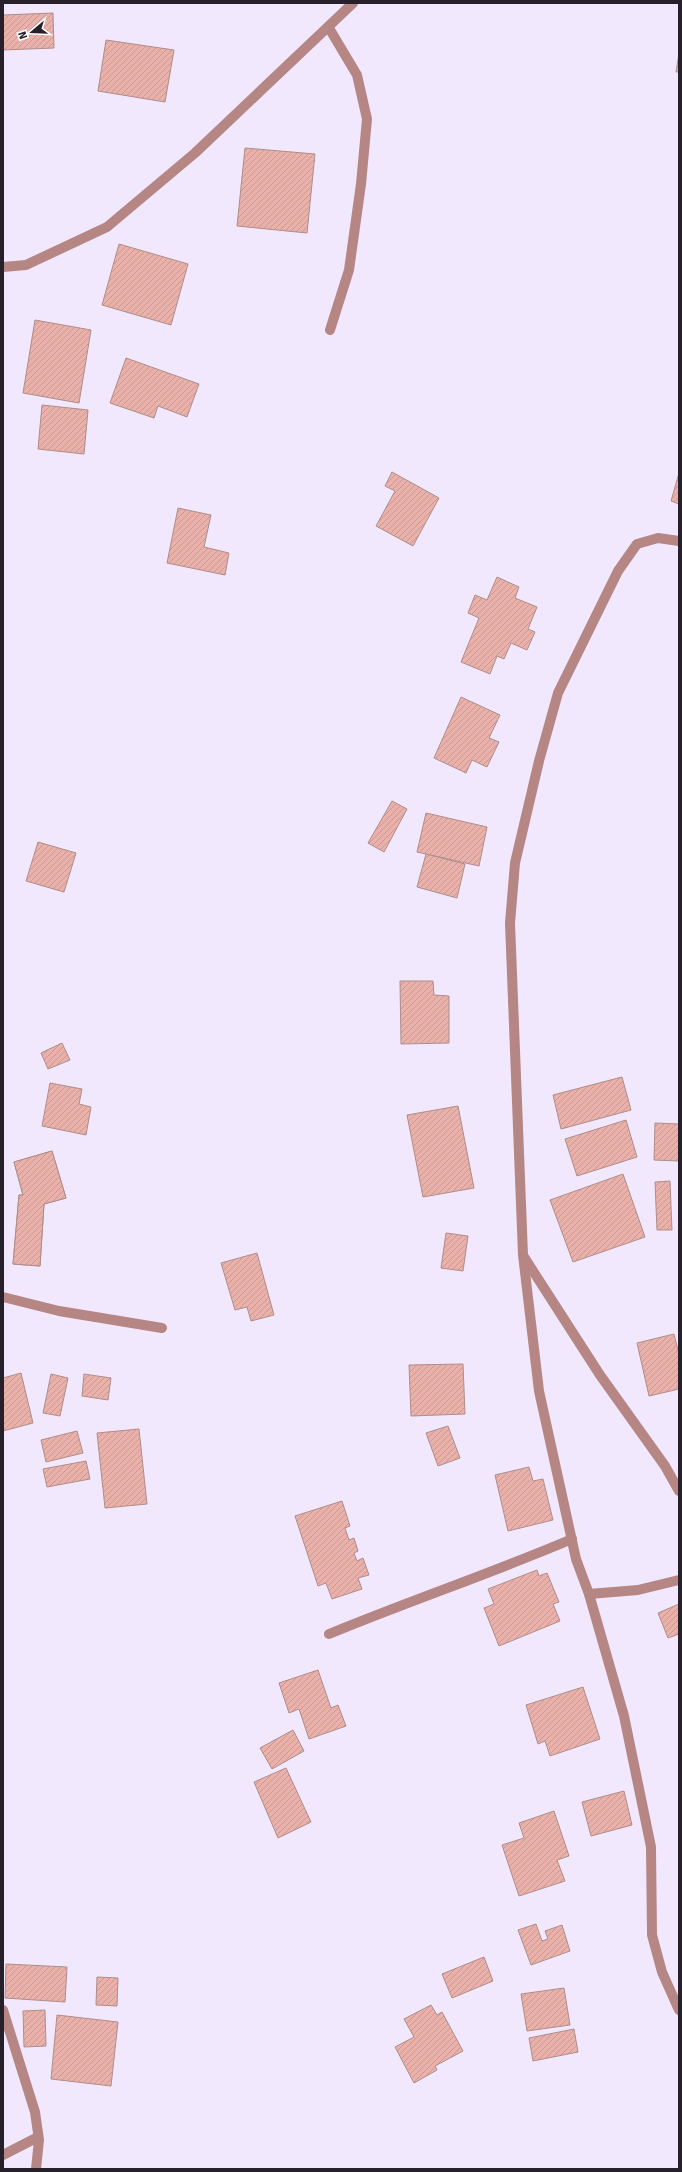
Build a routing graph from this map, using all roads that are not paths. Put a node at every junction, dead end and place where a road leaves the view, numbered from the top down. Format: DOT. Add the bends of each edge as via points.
graph roads {
  1 [pos="353,3"];
  2 [pos="328,28"];
  3 [pos="3,267"];
  4 [pos="330,330"];
  5 [pos="679,541"];
  6 [pos="523,1255"];
  7 [pos="3,1297"];
  8 [pos="162,1328"];
  9 [pos="679,1491"];
  10 [pos="572,1539"];
  11 [pos="679,1580"];
  12 [pos="589,1594"];
  13 [pos="329,1634"];
  14 [pos="3,2010"];
  15 [pos="679,2010"];
  16 [pos="38,2137"];
  17 [pos="3,2156"];
  18 [pos="36,2169"];
  1 -- 2 [label="street"];
  2 -- 3 [label="street" via="195,153 107,227 26,265"];
  2 -- 4 [label="street" via="357,75 367,119 349,270"];
  5 -- 6 [label="street" via="658,538 637,544 618,571 558,693 515,863 510,923"];
  6 -- 9 [label="street"];
  6 -- 10 [label="street" via="539,1391"];
  7 -- 8 [label="street" via="59,1311"];
  10 -- 12 [label="street" via="576,1559"];
  10 -- 13 [label="street"];
  11 -- 12 [label="street" via="638,1590"];
  12 -- 15 [label="street" via="624,1716 651,1847 652,1935 662,1972"];
  14 -- 16 [label="street" via="35,2112"];
  16 -- 17 [label="street"];
  16 -- 18 [label="street"];
}
